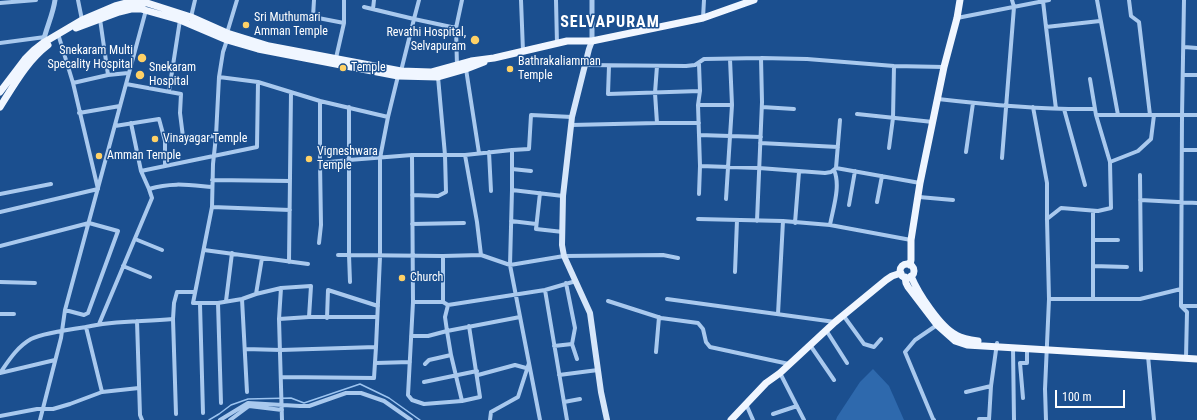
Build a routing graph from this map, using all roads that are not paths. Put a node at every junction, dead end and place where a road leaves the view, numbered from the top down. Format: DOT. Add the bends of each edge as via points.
graph roads {
  1 [pos="36,0"];
  2 [pos="55,0"];
  3 [pos="78,0"];
  4 [pos="195,0"];
  5 [pos="237,0"];
  6 [pos="314,0"];
  7 [pos="344,0"];
  8 [pos="374,0"];
  9 [pos="419,0"];
  10 [pos="462,0"];
  11 [pos="520,0"];
  12 [pos="556,0"];
  13 [pos="592,0"];
  14 [pos="704,0"];
  15 [pos="754,0"];
  16 [pos="960,0"];
  17 [pos="1012,0"];
  18 [pos="1049,0"];
  19 [pos="1097,0"];
  20 [pos="1129,0"];
  21 [pos="1184,0"];
  22 [pos="1043,1"];
  23 [pos="126,2"];
  24 [pos="0,3"];
  25 [pos="735,3"];
  26 [pos="147,4"];
  27 [pos="364,7"];
  28 [pos="1014,7"];
  29 [pos="373,9"];
  30 [pos="191,17"];
  31 [pos="703,18"];
  32 [pos="957,18"];
  33 [pos="100,19"];
  34 [pos="414,19"];
  35 [pos="82,20"];
  36 [pos="180,20"];
  37 [pos="1100,21"];
  38 [pos="344,23"];
  39 [pos="1046,27"];
  40 [pos="456,28"];
  41 [pos="227,36"];
  42 [pos="59,37"];
  43 [pos="44,40"];
  44 [pos="578,41"];
  45 [pos="592,41"];
  46 [pos="0,43"];
  47 [pos="557,44"];
  48 [pos="1184,47"];
  49 [pos="1197,48"];
  50 [pos="589,49"];
  51 [pos="523,51"];
  52 [pos="336,58"];
  53 [pos="494,58"];
  54 [pos="761,58"];
  55 [pos="730,59"];
  56 [pos="699,64"];
  57 [pos="585,65"];
  58 [pos="456,66"];
  59 [pos="609,66"];
  60 [pos="657,66"];
  61 [pos="894,66"];
  62 [pos="944,67"];
  63 [pos="466,69"];
  64 [pos="128,73"];
  65 [pos="400,73"];
  66 [pos="108,75"];
  67 [pos="1183,75"];
  68 [pos="1197,75"];
  69 [pos="219,77"];
  70 [pos="438,77"];
  71 [pos="1090,79"];
  72 [pos="258,82"];
  73 [pos="73,83"];
  74 [pos="126,84"];
  75 [pos="169,91"];
  76 [pos="700,91"];
  77 [pos="0,92"];
  78 [pos="291,92"];
  79 [pos="655,93"];
  80 [pos="938,99"];
  81 [pos="320,101"];
  82 [pos="973,103"];
  83 [pos="698,104"];
  84 [pos="732,105"];
  85 [pos="120,106"];
  86 [pos="0,107"];
  87 [pos="349,107"];
  88 [pos="762,107"];
  89 [pos="1006,107"];
  90 [pos="1033,107"];
  91 [pos="794,109"];
  92 [pos="1056,109"];
  93 [pos="1064,109"];
  94 [pos="1095,109"];
  95 [pos="79,113"];
  96 [pos="857,114"];
  97 [pos="1096,115"];
  98 [pos="1118,115"];
  99 [pos="1152,115"];
  100 [pos="1197,115"];
  101 [pos="1182,116"];
  102 [pos="388,117"];
  103 [pos="572,117"];
  104 [pos="893,118"];
  105 [pos="840,120"];
  106 [pos="933,122"];
  107 [pos="131,123"];
  108 [pos="657,123"];
  109 [pos="699,123"];
  110 [pos="571,125"];
  111 [pos="115,126"];
  112 [pos="699,135"];
  113 [pos="216,136"];
  114 [pos="730,136"];
  115 [pos="183,137"];
  116 [pos="760,137"];
  117 [pos="165,141"];
  118 [pos="760,143"];
  119 [pos="838,148"];
  120 [pos="888,148"];
  121 [pos="512,150"];
  122 [pos="1182,150"];
  123 [pos="1197,150"];
  124 [pos="489,152"];
  125 [pos="966,152"];
  126 [pos="479,153"];
  127 [pos="214,155"];
  128 [pos="412,155"];
  129 [pos="445,155"];
  130 [pos="465,155"];
  131 [pos="380,158"];
  132 [pos="1002,158"];
  133 [pos="349,160"];
  134 [pos="1110,162"];
  135 [pos="320,163"];
  136 [pos="166,165"];
  137 [pos="700,166"];
  138 [pos="729,167"];
  139 [pos="759,168"];
  140 [pos="512,169"];
  141 [pos="835,169"];
  142 [pos="141,171"];
  143 [pos="531,171"];
  144 [pos="855,171"];
  145 [pos="799,172"];
  146 [pos="1140,175"];
  147 [pos="882,176"];
  148 [pos="212,180"];
  149 [pos="290,181"];
  150 [pos="51,184"];
  151 [pos="920,184"];
  152 [pos="1085,185"];
  153 [pos="212,187"];
  154 [pos="98,189"];
  155 [pos="149,189"];
  156 [pos="512,190"];
  157 [pos="491,191"];
  158 [pos="540,193"];
  159 [pos="0,194"];
  160 [pos="699,194"];
  161 [pos="412,196"];
  162 [pos="564,196"];
  163 [pos="918,197"];
  164 [pos="726,199"];
  165 [pos="952,200"];
  166 [pos="1140,200"];
  167 [pos="877,202"];
  168 [pos="1182,203"];
  169 [pos="1197,203"];
  170 [pos="849,205"];
  171 [pos="212,207"];
  172 [pos="290,210"];
  173 [pos="1093,211"];
  174 [pos="0,212"];
  175 [pos="698,219"];
  176 [pos="1047,219"];
  177 [pos="737,220"];
  178 [pos="511,221"];
  179 [pos="757,221"];
  180 [pos="783,221"];
  181 [pos="89,223"];
  182 [pos="464,223"];
  183 [pos="795,223"];
  184 [pos="412,224"];
  185 [pos="536,224"];
  186 [pos="830,225"];
  187 [pos="563,232"];
  188 [pos="135,239"];
  189 [pos="911,240"];
  190 [pos="1093,240"];
  191 [pos="1118,240"];
  192 [pos="319,243"];
  193 [pos="0,246"];
  194 [pos="162,250"];
  195 [pos="204,250"];
  196 [pos="232,253"];
  197 [pos="338,255"];
  198 [pos="349,255"];
  199 [pos="481,255"];
  200 [pos="380,256"];
  201 [pos="412,256"];
  202 [pos="443,256"];
  203 [pos="564,256"];
  204 [pos="262,258"];
  205 [pos="678,258"];
  206 [pos="289,262"];
  207 [pos="308,264"];
  208 [pos="510,265"];
  209 [pos="907,265"];
  210 [pos="123,266"];
  211 [pos="1093,266"];
  212 [pos="1127,267"];
  213 [pos="1141,270"];
  214 [pos="735,272"];
  215 [pos="906,275"];
  216 [pos="150,277"];
  217 [pos="576,280"];
  218 [pos="0,282"];
  219 [pos="350,282"];
  220 [pos="35,283"];
  221 [pos="566,283"];
  222 [pos="281,288"];
  223 [pos="1181,289"];
  224 [pos="545,290"];
  225 [pos="195,292"];
  226 [pos="256,294"];
  227 [pos="516,294"];
  228 [pos="242,299"];
  229 [pos="667,299"];
  230 [pos="1049,299"];
  231 [pos="1093,299"];
  232 [pos="226,301"];
  233 [pos="608,301"];
  234 [pos="218,302"];
  235 [pos="413,302"];
  236 [pos="443,302"];
  237 [pos="200,304"];
  238 [pos="448,305"];
  239 [pos="378,306"];
  240 [pos="1182,306"];
  241 [pos="1197,306"];
  242 [pos="65,310"];
  243 [pos="0,314"];
  244 [pos="14,314"];
  245 [pos="778,314"];
  246 [pos="843,315"];
  247 [pos="309,317"];
  248 [pos="377,317"];
  249 [pos="520,317"];
  250 [pos="659,317"];
  251 [pos="327,318"];
  252 [pos="173,319"];
  253 [pos="279,319"];
  254 [pos="137,320"];
  255 [pos="835,322"];
  256 [pos="99,324"];
  257 [pos="937,325"];
  258 [pos="470,326"];
  259 [pos="86,327"];
  260 [pos="826,330"];
  261 [pos="62,331"];
  262 [pos="447,331"];
  263 [pos="411,336"];
  264 [pos="881,339"];
  265 [pos="572,344"];
  266 [pos="810,345"];
  267 [pos="997,345"];
  268 [pos="554,346"];
  269 [pos="376,347"];
  270 [pos="245,348"];
  271 [pos="1013,348"];
  272 [pos="1046,348"];
  273 [pos="1028,349"];
  274 [pos="281,350"];
  275 [pos="656,352"];
  276 [pos="451,355"];
  277 [pos="1197,355"];
  278 [pos="1148,356"];
  279 [pos="1186,356"];
  280 [pos="577,359"];
  281 [pos="1197,359"];
  282 [pos="55,360"];
  283 [pos="410,362"];
  284 [pos="847,362"];
  285 [pos="376,363"];
  286 [pos="529,363"];
  287 [pos="425,364"];
  288 [pos="790,364"];
  289 [pos="526,368"];
  290 [pos="598,370"];
  291 [pos="478,373"];
  292 [pos="780,373"];
  293 [pos="559,375"];
  294 [pos="456,376"];
  295 [pos="281,377"];
  296 [pos="834,380"];
  297 [pos="424,382"];
  298 [pos="991,386"];
  299 [pos="139,388"];
  300 [pos="102,392"];
  301 [pos="247,392"];
  302 [pos="966,392"];
  303 [pos="1023,398"];
  304 [pos="580,399"];
  305 [pos="462,401"];
  306 [pos="564,402"];
  307 [pos="221,403"];
  308 [pos="746,404"];
  309 [pos="797,406"];
  310 [pos="282,407"];
  311 [pos="43,409"];
  312 [pos="176,414"];
  313 [pos="203,414"];
  314 [pos="773,414"];
  315 [pos="0,416"];
  316 [pos="979,419"];
  317 [pos="40,420"];
  318 [pos="142,420"];
  319 [pos="220,420"];
  320 [pos="230,420"];
  321 [pos="282,420"];
  322 [pos="411,420"];
  323 [pos="490,420"];
  324 [pos="540,420"];
  325 [pos="568,420"];
  326 [pos="607,420"];
  327 [pos="731,420"];
  328 [pos="753,420"];
  329 [pos="804,420"];
  330 [pos="934,420"];
  331 [pos="989,420"];
  332 [pos="1014,420"];
  333 [pos="1046,420"];
  334 [pos="1154,420"];
  1 -- 24 [label="street"];
  2 -- 43 [label="street"];
  3 -- 35 [label="street"];
  4 -- 30 [label="street"];
  5 -- 41 [label="street"];
  6 -- 38 [label="street" via="313,17"];
  7 -- 38 [label="street"];
  8 -- 29 [label="street"];
  9 -- 34 [label="street"];
  10 -- 40 [label="street"];
  11 -- 51 [label="street"];
  12 -- 47 [label="street"];
  13 -- 45 [label="street"];
  14 -- 31 [label="street"];
  15 -- 25 [label="main road"];
  16 -- 32 [label="main road"];
  17 -- 28 [label="street"];
  18 -- 22 [label="street"];
  19 -- 37 [label="street"];
  20 -- 99 [label="street" via="1130,16 1139,22"];
  21 -- 48 [label="street"];
  22 -- 28 [label="street"];
  22 -- 39 [label="street"];
  23 -- 26 [label="main road"];
  23 -- 35 [label="main road"];
  25 -- 31 [label="main road"];
  26 -- 30 [label="main road"];
  26 -- 33 [label="main road"];
  26 -- 36 [label="main road"];
  26 -- 64 [label="street"];
  27 -- 29 [label="street"];
  28 -- 32 [label="street"];
  28 -- 89 [label="street"];
  29 -- 34 [label="street"];
  30 -- 41 [label="main road"];
  31 -- 45 [label="main road"];
  32 -- 62 [label="main road"];
  33 -- 42 [label="main road"];
  33 -- 66 [label="street"];
  34 -- 40 [label="street"];
  34 -- 65 [label="street"];
  35 -- 43 [label="main road"];
  36 -- 41 [label="main road"];
  36 -- 75 [label="street"];
  37 -- 39 [label="street"];
  37 -- 98 [label="street"];
  38 -- 52 [label="street"];
  39 -- 92 [label="street"];
  40 -- 58 [label="street"];
  41 -- 52 [label="main road"];
  41 -- 65 [label="main road" via="258,49"];
  41 -- 69 [label="street"];
  42 -- 73 [label="street"];
  42 -- 86 [label="main road" via="33,60"];
  43 -- 46 [label="street"];
  43 -- 77 [label="main road" via="25,59"];
  44 -- 45 [label="main road"];
  44 -- 47 [label="main road"];
  44 -- 50 [label="main road"];
  45 -- 50 [label="main road"];
  47 -- 51 [label="main road"];
  48 -- 49 [label="street"];
  48 -- 67 [label="street"];
  50 -- 57 [label="main road"];
  51 -- 53 [label="main road"];
  52 -- 65 [label="main road"];
  53 -- 58 [label="main road"];
  53 -- 63 [label="main road"];
  54 -- 55 [label="street"];
  54 -- 61 [label="street"];
  54 -- 88 [label="street"];
  55 -- 56 [label="street" via="704,59"];
  55 -- 84 [label="street"];
  56 -- 60 [label="street"];
  56 -- 76 [label="street"];
  57 -- 59 [label="street"];
  57 -- 103 [label="main road"];
  58 -- 65 [label="main road" via="431,72"];
  59 -- 60 [label="street"];
  59 -- 79 [label="street" via="608,94"];
  60 -- 79 [label="street"];
  61 -- 62 [label="street"];
  61 -- 104 [label="street"];
  62 -- 80 [label="main road"];
  63 -- 70 [label="main road"];
  63 -- 126 [label="street"];
  64 -- 66 [label="street"];
  64 -- 74 [label="street"];
  65 -- 70 [label="main road"];
  65 -- 102 [label="street"];
  66 -- 73 [label="street"];
  67 -- 68 [label="street"];
  67 -- 101 [label="street"];
  69 -- 72 [label="street"];
  69 -- 113 [label="street"];
  70 -- 129 [label="street"];
  71 -- 94 [label="street"];
  72 -- 78 [label="street"];
  72 -- 127 [label="street" via="257,147"];
  73 -- 95 [label="street"];
  74 -- 75 [label="street"];
  74 -- 85 [label="street"];
  75 -- 115 [label="street" via="181,94"];
  76 -- 79 [label="street"];
  76 -- 83 [label="street"];
  78 -- 81 [label="street"];
  78 -- 149 [label="street"];
  79 -- 108 [label="street"];
  80 -- 82 [label="street"];
  80 -- 106 [label="main road"];
  81 -- 87 [label="street"];
  81 -- 135 [label="street"];
  82 -- 89 [label="street"];
  82 -- 125 [label="street"];
  83 -- 84 [label="street"];
  83 -- 109 [label="street"];
  84 -- 114 [label="street"];
  85 -- 95 [label="street"];
  85 -- 111 [label="street"];
  87 -- 102 [label="street"];
  87 -- 133 [label="street"];
  88 -- 91 [label="street"];
  88 -- 116 [label="street"];
  89 -- 90 [label="street"];
  89 -- 132 [label="street"];
  90 -- 92 [label="street"];
  90 -- 176 [label="street" via="1047,183"];
  92 -- 93 [label="street"];
  93 -- 94 [label="street"];
  93 -- 152 [label="street"];
  94 -- 97 [label="street"];
  95 -- 154 [label="street"];
  96 -- 104 [label="street"];
  97 -- 98 [label="street"];
  97 -- 134 [label="street"];
  98 -- 99 [label="street"];
  99 -- 101 [label="street"];
  99 -- 134 [label="street" via="1151,139 1138,152"];
  100 -- 101 [label="street"];
  101 -- 122 [label="street"];
  102 -- 131 [label="street"];
  103 -- 110 [label="main road"];
  103 -- 121 [label="street" via="531,115 529,149"];
  104 -- 106 [label="street"];
  104 -- 120 [label="street"];
  105 -- 119 [label="street"];
  106 -- 151 [label="main road"];
  107 -- 111 [label="street"];
  107 -- 117 [label="street" via="159,118"];
  107 -- 142 [label="street"];
  108 -- 109 [label="street"];
  108 -- 110 [label="street"];
  109 -- 112 [label="street"];
  110 -- 162 [label="main road"];
  111 -- 154 [label="street"];
  112 -- 114 [label="street"];
  112 -- 137 [label="street"];
  113 -- 115 [label="street"];
  113 -- 127 [label="street"];
  114 -- 116 [label="street"];
  114 -- 138 [label="street"];
  115 -- 117 [label="street"];
  116 -- 118 [label="street"];
  117 -- 136 [label="street"];
  118 -- 119 [label="street"];
  118 -- 139 [label="street"];
  119 -- 141 [label="street"];
  121 -- 124 [label="street"];
  121 -- 140 [label="street"];
  122 -- 123 [label="street"];
  122 -- 168 [label="street"];
  124 -- 126 [label="street"];
  124 -- 157 [label="street"];
  126 -- 130 [label="street"];
  127 -- 136 [label="street"];
  127 -- 148 [label="street"];
  128 -- 129 [label="street"];
  128 -- 131 [label="street"];
  128 -- 161 [label="street"];
  129 -- 130 [label="street"];
  129 -- 161 [label="street" via="446,192 438,196"];
  130 -- 199 [label="street"];
  131 -- 133 [label="street"];
  131 -- 200 [label="street"];
  133 -- 135 [label="street"];
  133 -- 198 [label="street"];
  134 -- 173 [label="street" via="1111,208"];
  135 -- 192 [label="street"];
  136 -- 142 [label="street"];
  137 -- 138 [label="street"];
  137 -- 160 [label="street"];
  138 -- 139 [label="street"];
  138 -- 164 [label="street"];
  139 -- 145 [label="street"];
  139 -- 179 [label="street"];
  140 -- 143 [label="street"];
  140 -- 156 [label="street"];
  141 -- 144 [label="street"];
  141 -- 145 [label="street" via="825,173"];
  141 -- 186 [label="street" via="836,194"];
  142 -- 155 [label="street"];
  144 -- 147 [label="street"];
  144 -- 170 [label="street"];
  145 -- 183 [label="street"];
  146 -- 166 [label="street"];
  147 -- 151 [label="street"];
  147 -- 167 [label="street"];
  148 -- 149 [label="street"];
  148 -- 153 [label="street"];
  149 -- 172 [label="street"];
  150 -- 159 [label="street"];
  151 -- 163 [label="main road"];
  153 -- 155 [label="street" via="175,184"];
  153 -- 171 [label="street"];
  154 -- 174 [label="street"];
  154 -- 181 [label="street"];
  155 -- 188 [label="street" via="152,198"];
  156 -- 158 [label="street"];
  156 -- 178 [label="street"];
  158 -- 162 [label="street"];
  158 -- 185 [label="street"];
  161 -- 184 [label="street"];
  162 -- 187 [label="main road"];
  163 -- 165 [label="street"];
  163 -- 189 [label="main road"];
  166 -- 168 [label="street"];
  166 -- 213 [label="street"];
  168 -- 169 [label="street"];
  168 -- 223 [label="street"];
  171 -- 172 [label="street"];
  171 -- 195 [label="street"];
  172 -- 206 [label="street"];
  173 -- 176 [label="street" via="1061,208"];
  173 -- 190 [label="street"];
  175 -- 177 [label="street"];
  176 -- 230 [label="street"];
  177 -- 179 [label="street"];
  177 -- 214 [label="street"];
  178 -- 185 [label="street"];
  178 -- 208 [label="street"];
  179 -- 180 [label="street"];
  180 -- 183 [label="street"];
  180 -- 245 [label="street"];
  181 -- 193 [label="street"];
  181 -- 242 [label="street"];
  181 -- 242 [label="street" via="118,232 88,313 84,315"];
  182 -- 184 [label="street"];
  183 -- 186 [label="street"];
  184 -- 201 [label="street"];
  185 -- 187 [label="street" via="536,229"];
  186 -- 189 [label="street"];
  187 -- 203 [label="main road"];
  188 -- 194 [label="street"];
  188 -- 210 [label="street"];
  189 -- 209 [label="main road" via="905,259"];
  190 -- 191 [label="street"];
  190 -- 211 [label="street"];
  195 -- 196 [label="street"];
  195 -- 225 [label="street"];
  196 -- 204 [label="street"];
  196 -- 232 [label="street"];
  197 -- 198 [label="street"];
  198 -- 200 [label="street"];
  198 -- 219 [label="street"];
  199 -- 202 [label="street"];
  199 -- 208 [label="street"];
  200 -- 201 [label="street"];
  200 -- 239 [label="street"];
  201 -- 202 [label="street"];
  201 -- 235 [label="street"];
  202 -- 236 [label="street"];
  203 -- 205 [label="street" via="663,255"];
  203 -- 208 [label="street"];
  203 -- 217 [label="main road"];
  204 -- 206 [label="street"];
  204 -- 226 [label="street"];
  206 -- 207 [label="street"];
  208 -- 227 [label="street"];
  209 -- 215 [label="main road" via="901,269"];
  209 -- 215 [label="main road" via="913,267 914,271"];
  210 -- 216 [label="street"];
  210 -- 256 [label="street"];
  211 -- 212 [label="street"];
  211 -- 231 [label="street"];
  215 -- 246 [label="main road" via="892,276"];
  215 -- 257 [label="main road" via="908,287"];
  215 -- 267 [label="main road" via="944,326 955,335"];
  217 -- 221 [label="street"];
  217 -- 290 [label="main road" via="590,313"];
  218 -- 220 [label="street"];
  221 -- 224 [label="street"];
  221 -- 265 [label="street" via="574,328"];
  222 -- 226 [label="street"];
  222 -- 247 [label="street" via="310,286"];
  222 -- 253 [label="street"];
  223 -- 231 [label="street" via="1140,299"];
  223 -- 240 [label="street"];
  224 -- 227 [label="street"];
  224 -- 268 [label="street"];
  225 -- 237 [label="street" via="193,303"];
  225 -- 252 [label="street" via="177,292"];
  226 -- 228 [label="street"];
  227 -- 238 [label="street"];
  227 -- 249 [label="street"];
  228 -- 232 [label="street"];
  228 -- 270 [label="street"];
  229 -- 245 [label="street"];
  230 -- 231 [label="street"];
  230 -- 272 [label="street"];
  232 -- 234 [label="street"];
  233 -- 250 [label="street"];
  234 -- 237 [label="street"];
  234 -- 307 [label="street"];
  235 -- 236 [label="street"];
  235 -- 263 [label="street"];
  236 -- 238 [label="street"];
  237 -- 313 [label="street"];
  238 -- 262 [label="street" via="445,317"];
  239 -- 248 [label="street"];
  239 -- 251 [label="street" via="328,290"];
  240 -- 241 [label="street"];
  240 -- 279 [label="street" via="1187,312"];
  242 -- 261 [label="street"];
  243 -- 244 [label="street"];
  245 -- 255 [label="street"];
  246 -- 255 [label="main road"];
  246 -- 264 [label="street" via="864,344 874,347"];
  247 -- 251 [label="street"];
  247 -- 253 [label="street"];
  248 -- 251 [label="street"];
  248 -- 269 [label="street"];
  249 -- 258 [label="street"];
  249 -- 286 [label="street"];
  250 -- 275 [label="street"];
  250 -- 288 [label="street" via="698,323 710,347"];
  252 -- 254 [label="street"];
  252 -- 312 [label="street"];
  253 -- 274 [label="street"];
  254 -- 256 [label="street"];
  254 -- 299 [label="street"];
  255 -- 260 [label="main road"];
  256 -- 259 [label="street"];
  257 -- 267 [label="main road" via="955,341 967,345"];
  257 -- 330 [label="street" via="915,340 905,352"];
  258 -- 262 [label="street"];
  258 -- 291 [label="street"];
  259 -- 261 [label="street"];
  259 -- 300 [label="street"];
  260 -- 266 [label="main road"];
  260 -- 284 [label="street"];
  261 -- 282 [label="street"];
  261 -- 282 [label="street" via="33,338 12,356 0,373"];
  262 -- 263 [label="street" via="428,336"];
  262 -- 276 [label="street"];
  263 -- 283 [label="street"];
  265 -- 268 [label="street"];
  265 -- 280 [label="street"];
  266 -- 288 [label="main road"];
  266 -- 296 [label="street"];
  267 -- 271 [label="main road"];
  267 -- 272 [label="main road"];
  267 -- 298 [label="street"];
  268 -- 293 [label="street"];
  269 -- 274 [label="street"];
  269 -- 285 [label="street"];
  270 -- 274 [label="street"];
  270 -- 301 [label="street"];
  271 -- 273 [label="main road"];
  271 -- 332 [label="street"];
  272 -- 273 [label="main road"];
  272 -- 278 [label="main road"];
  272 -- 279 [label="main road"];
  272 -- 333 [label="street"];
  273 -- 303 [label="street" via="1027,363 1020,363"];
  274 -- 295 [label="street"];
  276 -- 287 [label="street" via="430,360"];
  276 -- 294 [label="street"];
  277 -- 279 [label="main road"];
  278 -- 279 [label="main road"];
  278 -- 334 [label="street"];
  279 -- 281 [label="main road"];
  282 -- 311 [label="street"];
  283 -- 285 [label="street"];
  283 -- 305 [label="street" via="408,395 412,400 424,404"];
  285 -- 295 [label="street" via="374,378"];
  286 -- 289 [label="street"];
  286 -- 324 [label="street"];
  288 -- 292 [label="main road"];
  289 -- 291 [label="street" via="515,365"];
  289 -- 323 [label="street" via="518,397 491,412"];
  290 -- 293 [label="street"];
  290 -- 326 [label="main road"];
  291 -- 294 [label="street"];
  291 -- 305 [label="street" via="480,396"];
  292 -- 308 [label="main road" via="766,383"];
  292 -- 309 [label="street"];
  293 -- 306 [label="street"];
  294 -- 297 [label="street"];
  294 -- 305 [label="street"];
  295 -- 310 [label="street"];
  298 -- 302 [label="street"];
  298 -- 331 [label="street"];
  299 -- 300 [label="street"];
  299 -- 318 [label="street"];
  300 -- 311 [label="street" via="53,409"];
  304 -- 306 [label="street"];
  306 -- 325 [label="street"];
  308 -- 327 [label="main road"];
  308 -- 328 [label="street"];
  309 -- 314 [label="street"];
  309 -- 329 [label="street"];
  310 -- 319 [label="street" via="248,403"];
  310 -- 320 [label="street" via="249,406"];
  310 -- 321 [label="street"];
  310 -- 322 [label="street" via="309,406 346,393 361,393 384,401"];
  311 -- 315 [label="street"];
  311 -- 317 [label="street"];
  316 -- 331 [label="street"];
}
